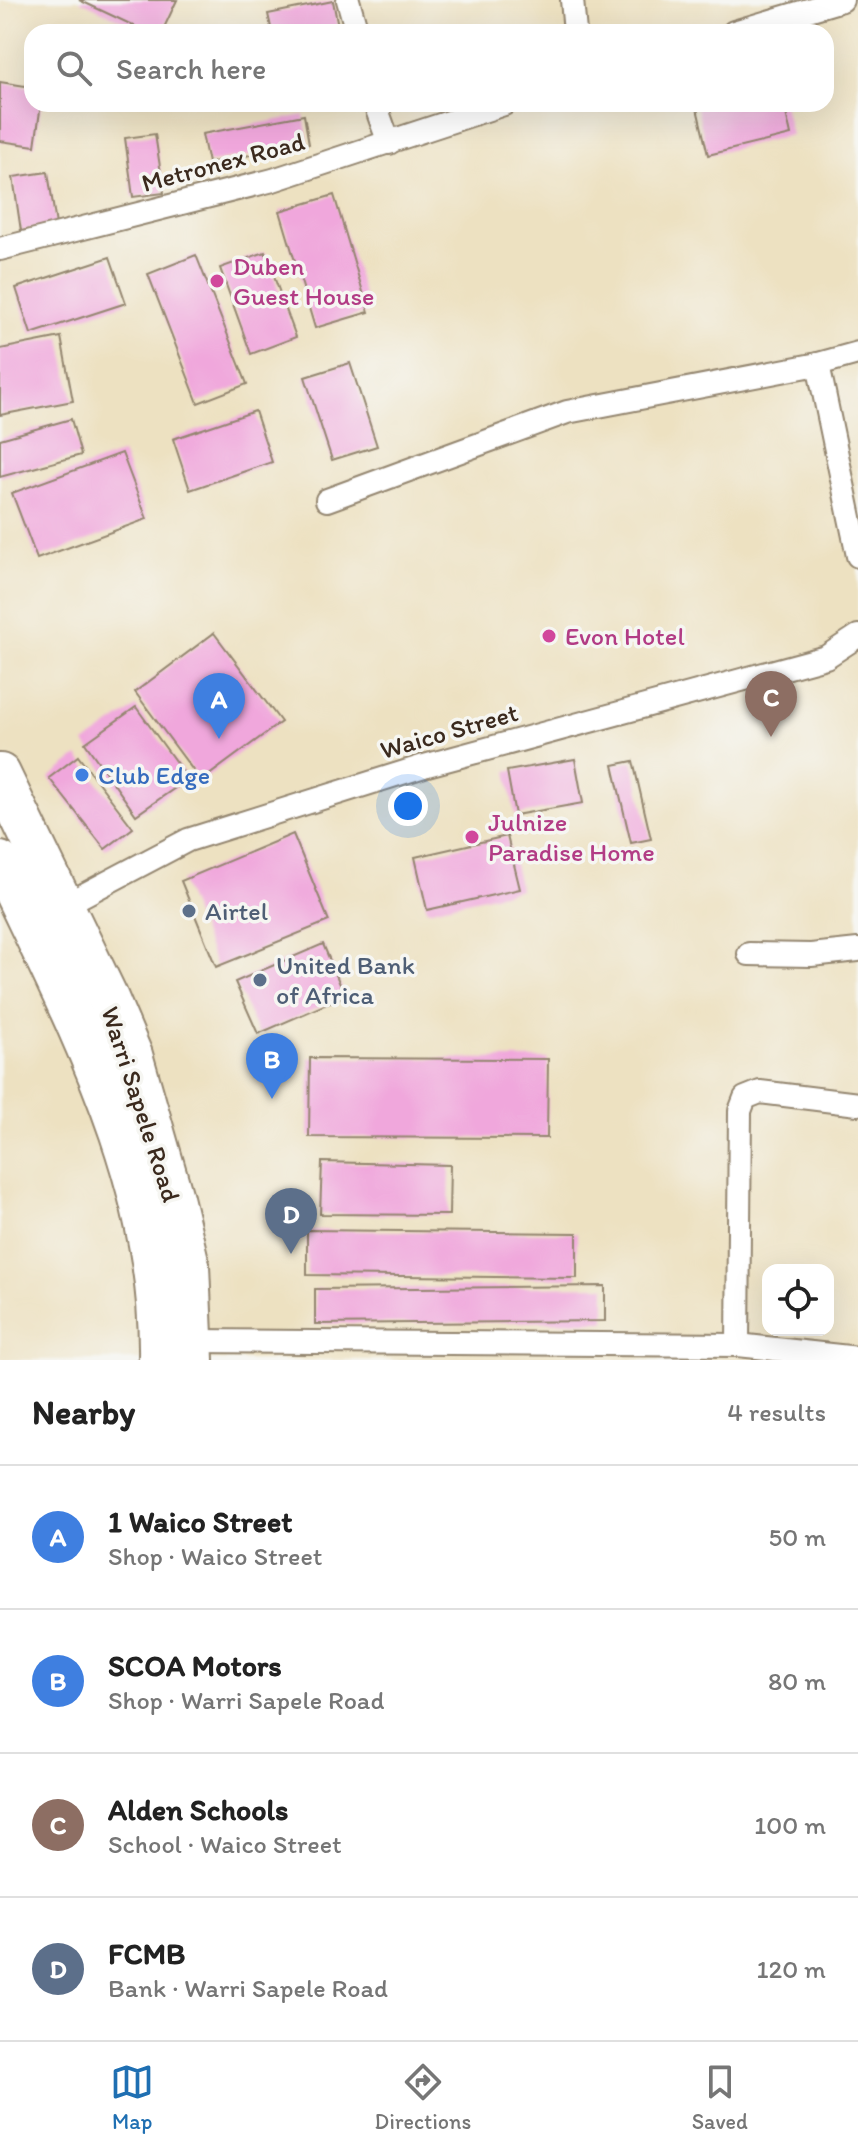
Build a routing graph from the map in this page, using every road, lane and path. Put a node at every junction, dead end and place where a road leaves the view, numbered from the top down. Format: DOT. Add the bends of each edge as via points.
graph roads {
  1 [pos="348,0"];
  2 [pos="572,0"];
  3 [pos="842,0"];
  4 [pos="355,24"];
  5 [pos="574,24"];
  6 [pos="761,24"];
  7 [pos="378,112"];
  8 [pos="480,112"];
  9 [pos="389,143"];
  10 [pos="0,249"];
  11 [pos="858,353"];
  12 [pos="818,364"];
  13 [pos="327,500"];
  14 [pos="858,556"];
  15 [pos="858,636"];
  16 [pos="0,774"];
  17 [pos="0,862"];
  18 [pos="64,905"];
  19 [pos="30,925"];
  20 [pos="858,950"];
  21 [pos="749,954"];
  22 [pos="858,1104"];
  23 [pos="738,1345"];
  24 [pos="193,1351"];
  25 [pos="858,1358"];
  26 [pos="159,1360"];
  1 -- 4 [label="street"];
  2 -- 5 [label="street"];
  3 -- 6 [label="street"];
  7 -- 9 [label="street"];
  8 -- 9 [label="street, Metronex Road"];
  9 -- 10 [label="street, Metronex Road" via="273,180"];
  11 -- 12 [label="street"];
  12 -- 13 [label="street" via="567,412"];
  12 -- 14 [label="street"];
  15 -- 18 [label="street, Waico Street" via="826,657 424,766 188,840"];
  16 -- 18 [label="highway, Warri Sapele Road"];
  17 -- 19 [label="highway"];
  18 -- 19 [label="street, Waico Street"];
  18 -- 24 [label="highway, Warri Sapele Road" via="132,1055 189,1265"];
  19 -- 26 [label="highway" via="119,1126 153,1271"];
  20 -- 21 [label="street"];
  22 -- 23 [label="street" via="760,1092 745,1098 740,1111"];
  23 -- 24 [label="street"];
  23 -- 25 [label="street"];
}
